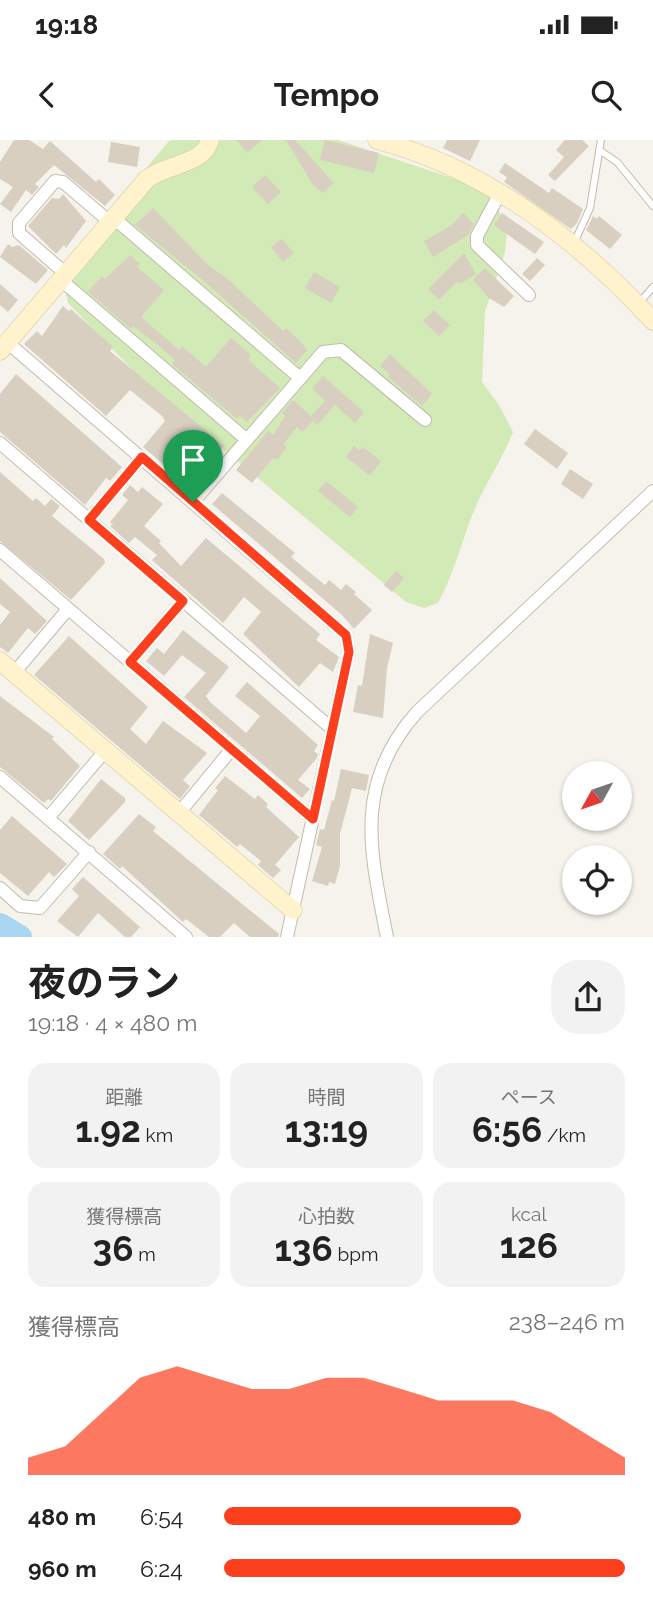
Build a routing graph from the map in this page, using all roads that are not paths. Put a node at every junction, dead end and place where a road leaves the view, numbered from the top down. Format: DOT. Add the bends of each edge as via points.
graph roads {
  1 [pos="209,140"];
  2 [pos="377,140"];
  3 [pos="601,140"];
  4 [pos="599,150"];
  5 [pos="500,193"];
  6 [pos="653,206"];
  7 [pos="113,221"];
  8 [pos="573,245"];
  9 [pos="64,277"];
  10 [pos="653,287"];
  11 [pos="529,295"];
  12 [pos="638,304"];
  13 [pos="653,320"];
  14 [pos="4,346"];
  15 [pos="300,377"];
  16 [pos="425,420"];
  17 [pos="247,440"];
  18 [pos="0,443"];
  19 [pos="142,457"];
  20 [pos="653,491"];
  21 [pos="193,502"];
  22 [pos="89,520"];
  23 [pos="0,550"];
  24 [pos="183,601"];
  25 [pos="68,609"];
  26 [pos="0,661"];
  27 [pos="130,662"];
  28 [pos="14,673"];
  29 [pos="331,728"];
  30 [pos="231,750"];
  31 [pos="105,751"];
  32 [pos="0,777"];
  33 [pos="179,814"];
  34 [pos="48,818"];
  35 [pos="313,819"];
  36 [pos="89,852"];
  37 [pos="0,888"];
  38 [pos="293,911"];
  39 [pos="186,937"];
  40 [pos="287,937"];
  41 [pos="387,937"];
  1 -- 7 [label="street" via="198,156 147,178"];
  2 -- 5 [label="street" via="455,168"];
  3 -- 4 [label="lane"];
  4 -- 6 [label="lane" via="617,162"];
  4 -- 8 [label="lane" via="590,208"];
  5 -- 8 [label="street"];
  5 -- 11 [label="street" via="477,236 477,245"];
  7 -- 9 [label="street"];
  7 -- 9 [label="street" via="63,182 55,181 19,223 19,233"];
  7 -- 15 [label="street"];
  8 -- 12 [label="street"];
  9 -- 14 [label="street"];
  9 -- 17 [label="street"];
  10 -- 12 [label="lane"];
  12 -- 13 [label="street"];
  14 -- 19 [label="street"];
  15 -- 16 [label="street" via="323,352 339,349"];
  15 -- 17 [label="street"];
  17 -- 21 [label="street"];
  18 -- 22 [label="street"];
  19 -- 21 [label="street"];
  19 -- 22 [label="street"];
  20 -- 41 [label="street" via="417,712 394,741 375,789 369,824"];
  21 -- 29 [label="street" via="346,635 349,652"];
  22 -- 24 [label="street"];
  23 -- 25 [label="street"];
  24 -- 27 [label="street"];
  24 -- 29 [label="street"];
  25 -- 27 [label="street"];
  25 -- 28 [label="street"];
  26 -- 28 [label="street"];
  27 -- 30 [label="street"];
  28 -- 31 [label="street"];
  29 -- 35 [label="street"];
  30 -- 33 [label="street"];
  30 -- 35 [label="street"];
  31 -- 33 [label="street"];
  31 -- 34 [label="street"];
  32 -- 34 [label="street"];
  33 -- 38 [label="street"];
  34 -- 36 [label="street"];
  35 -- 38 [label="street"];
  36 -- 37 [label="street" via="40,908 20,906"];
  36 -- 39 [label="street"];
  38 -- 40 [label="street"];
}
